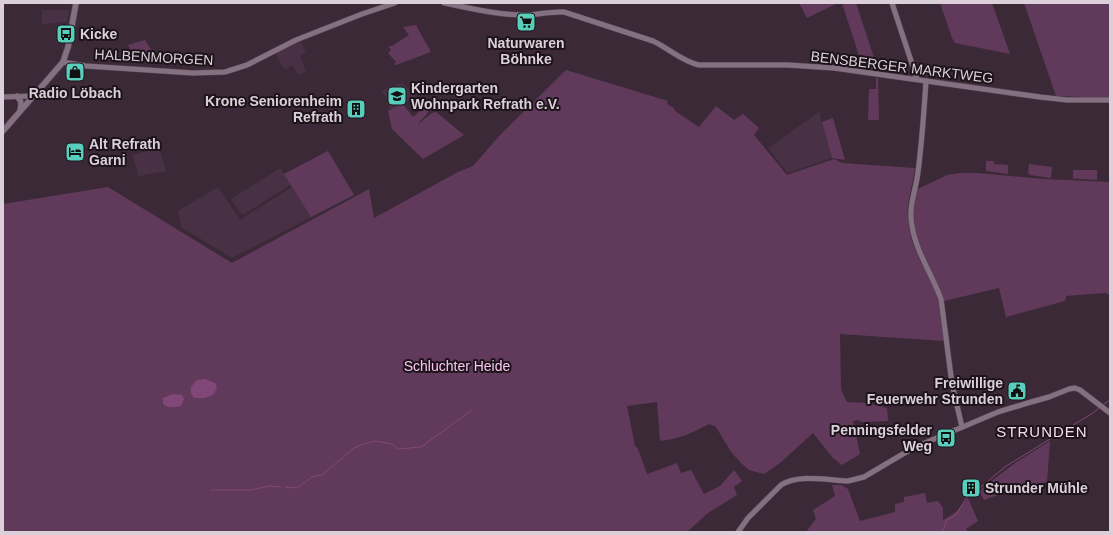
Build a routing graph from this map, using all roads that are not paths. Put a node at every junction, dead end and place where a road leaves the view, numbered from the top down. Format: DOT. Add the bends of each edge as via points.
graph roads {
  1 [pos="76,3"];
  2 [pos="395,3"];
  3 [pos="444,3"];
  4 [pos="892,3"];
  5 [pos="63,62"];
  6 [pos="917,79"];
  7 [pos="926,81"];
  8 [pos="17,96"];
  9 [pos="33,96"];
  10 [pos="3,97"];
  11 [pos="1110,100"];
  12 [pos="20,110"];
  13 [pos="3,131"];
  14 [pos="1110,413"];
  15 [pos="962,427"];
  16 [pos="738,532"];
  1 -- 5 [label="main road"];
  2 -- 5 [label="street, HALBENMORGEN" via="296,40 246,65 225,72 193,73 86,66"];
  3 -- 6 [label="street, BENSBERGER MARKTWEG" via="522,15 564,12 652,40 691,63 820,67"];
  4 -- 6 [label="street"];
  5 -- 9 [label="main road"];
  6 -- 7 [label="street, BENSBERGER MARKTWEG"];
  7 -- 11 [label="street, BENSBERGER MARKTWEG" via="1058,99"];
  7 -- 15 [label="street" via="911,222 918,248 941,299 952,384"];
  8 -- 9 [label="street"];
  8 -- 10 [label="street"];
  8 -- 12 [label="street" via="21,102"];
  9 -- 12 [label="main road"];
  12 -- 13 [label="main road"];
  14 -- 15 [label="street" via="1075,388 1003,410"];
  15 -- 16 [label="street" via="913,448 856,480 787,481 748,518"];
}
